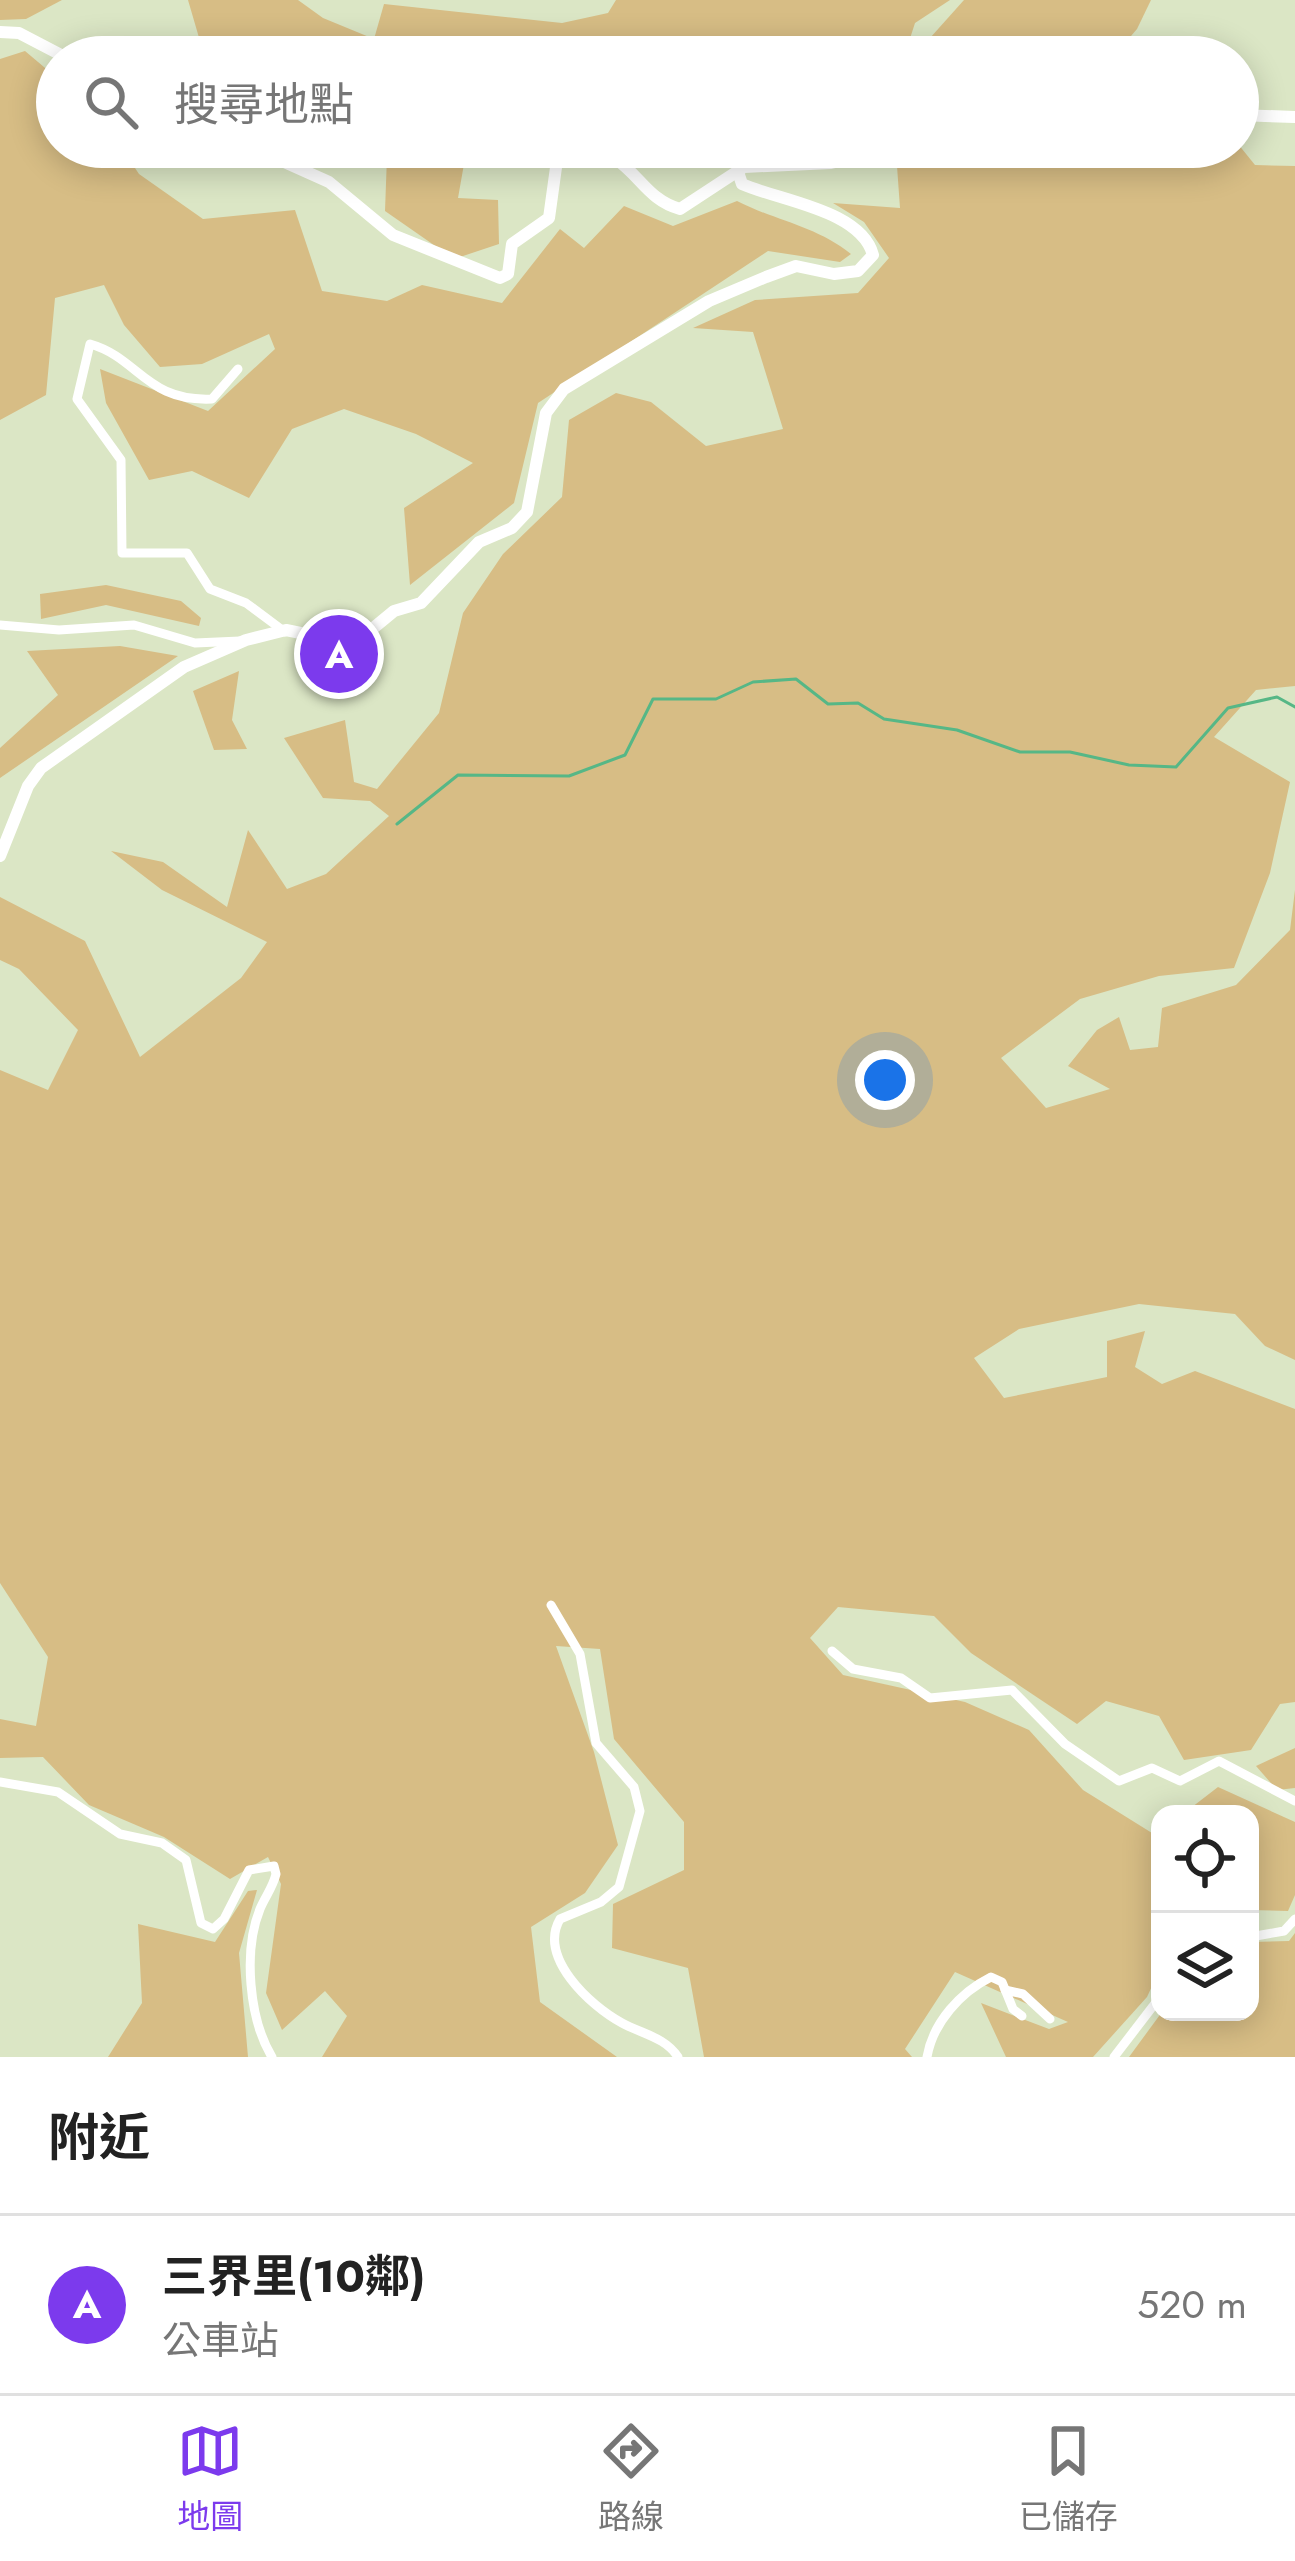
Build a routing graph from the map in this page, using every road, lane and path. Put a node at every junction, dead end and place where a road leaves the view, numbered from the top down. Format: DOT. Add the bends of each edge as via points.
graph roads {
  1 [pos="0,32"];
  2 [pos="36,42"];
  3 [pos="1259,116"];
  4 [pos="1295,117"];
  5 [pos="298,168"];
  6 [pos="556,168"];
  7 [pos="629,168"];
  8 [pos="749,168"];
  9 [pos="739,175"];
  10 [pos="238,369"];
  11 [pos="0,625"];
  12 [pos="285,632"];
  13 [pos="245,640"];
  14 [pos="0,856"];
  15 [pos="551,1605"];
  16 [pos="832,1651"];
  17 [pos="0,1782"];
  18 [pos="1295,1801"];
  19 [pos="1295,1919"];
  20 [pos="1259,1935"];
  21 [pos="1005,1990"];
  22 [pos="1151,2009"];
  23 [pos="1022,2017"];
  24 [pos="1051,2019"];
  25 [pos="272,2057"];
  26 [pos="678,2057"];
  27 [pos="927,2057"];
  28 [pos="1114,2057"];
  1 -- 2 [label="street"];
  3 -- 4 [label="street"];
  5 -- 6 [label="street" via="329,182 393,235 500,278 508,274 512,244 549,218"];
  7 -- 9 [label="street" via="660,203 680,209"];
  8 -- 9 [label="street"];
  9 -- 12 [label="street" via="742,184 856,228 873,255 858,271 796,266 709,301 564,389 546,413 534,494 512,528 479,542 434,592 394,610 365,639 335,644"];
  10 -- 12 [label="street" via="212,398 200,399 167,393 112,350 90,344 77,399 121,460 122,553 187,554 210,589"];
  11 -- 13 [label="street" via="134,625 195,643"];
  12 -- 13 [label="street"];
  13 -- 14 [label="street" via="184,667 52,758 28,786"];
  15 -- 26 [label="street" via="580,1654 596,1743 634,1787 640,1811 619,1887 560,1918 556,1958 599,2008"];
  16 -- 18 [label="street" via="853,1669 901,1678 930,1698 1012,1690 1065,1744 1118,1780 1152,1768 1180,1781 1219,1761"];
  17 -- 25 [label="street" via="58,1792 120,1834 163,1843 185,1860 200,1923 213,1929 249,1870 274,1866 254,1933 253,2005"];
  19 -- 20 [label="street" via="1285,1931"];
  21 -- 23 [label="street"];
  21 -- 24 [label="street" via="1023,1994"];
  21 -- 27 [label="street" via="991,1977 962,1992"];
  22 -- 28 [label="street"];
}
